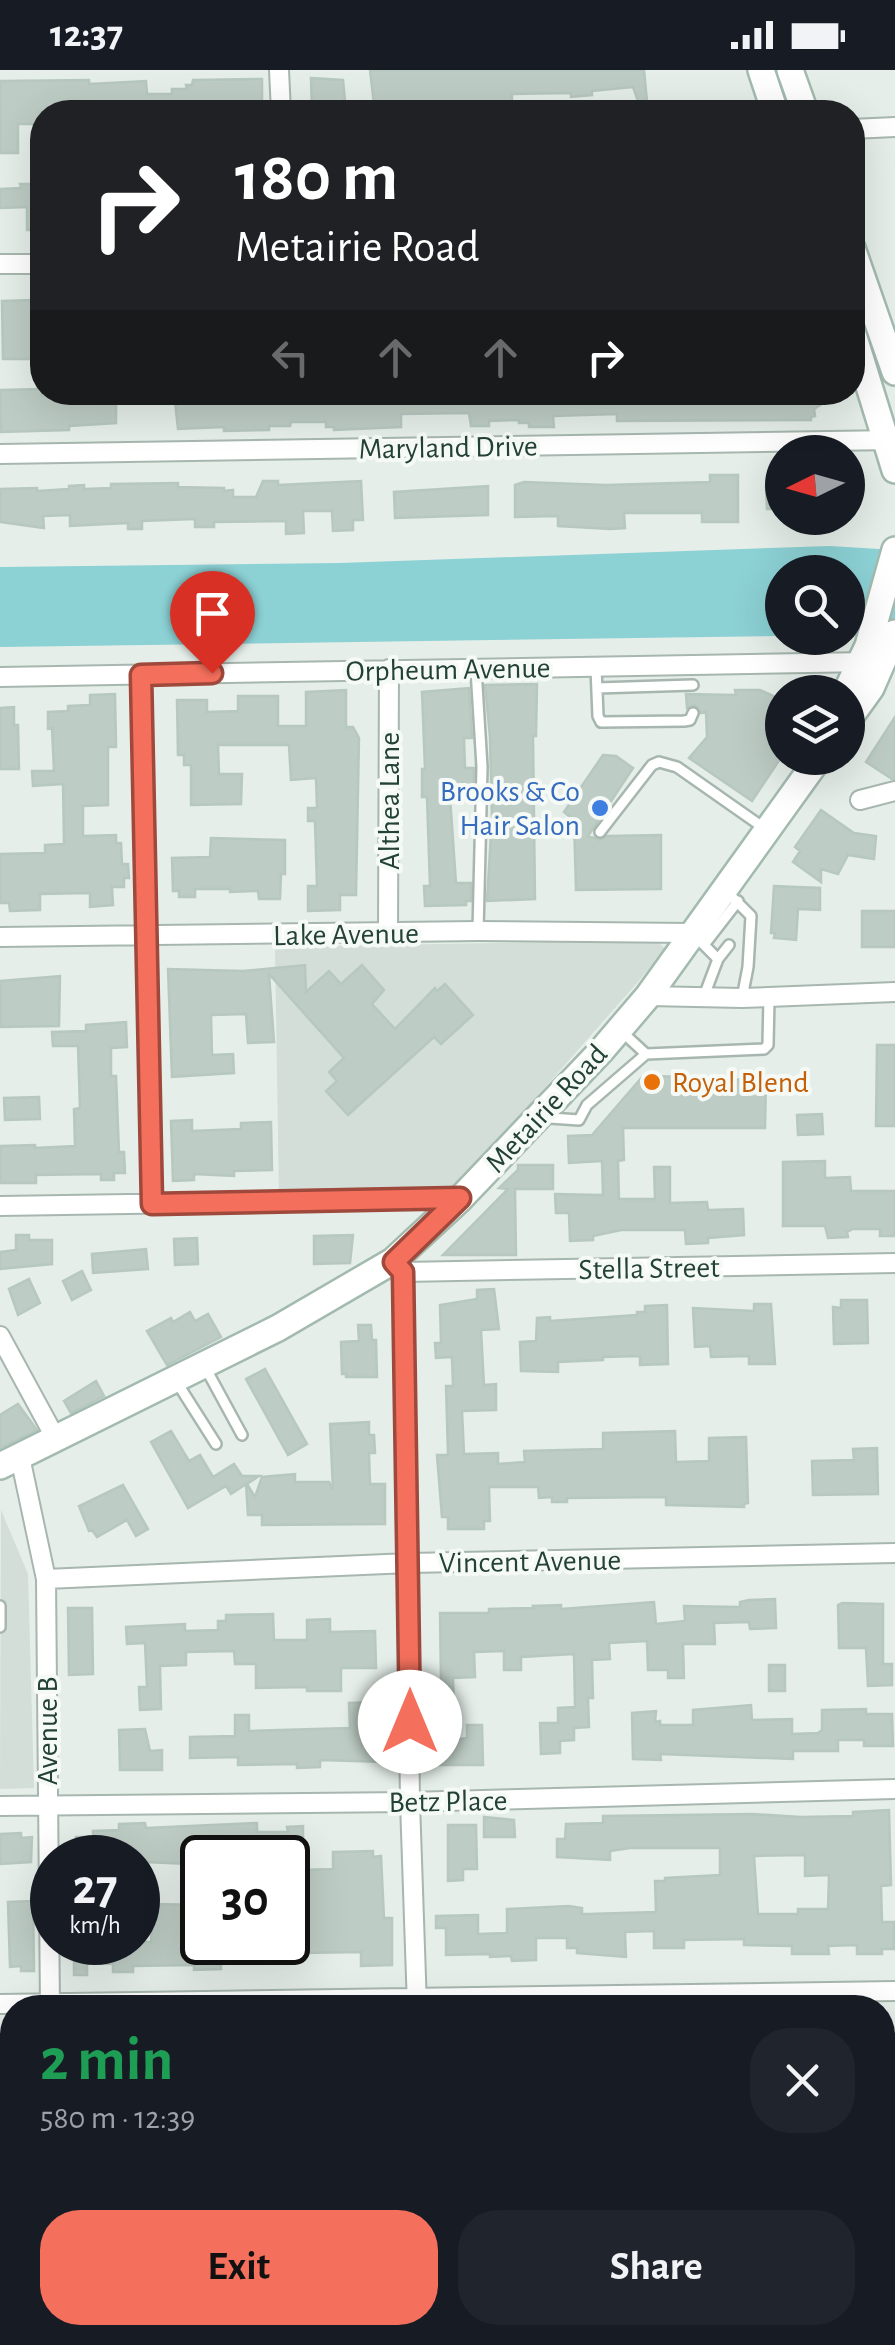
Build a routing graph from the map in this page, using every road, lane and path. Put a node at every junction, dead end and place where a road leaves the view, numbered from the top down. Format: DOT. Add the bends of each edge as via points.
graph roads {
  1 [pos="279,70"];
  2 [pos="761,70"];
  3 [pos="790,70"];
  4 [pos="280,100"];
  5 [pos="772,100"];
  6 [pos="801,100"];
  7 [pos="895,127"];
  8 [pos="865,129"];
  9 [pos="0,264"];
  10 [pos="30,264"];
  11 [pos="865,285"];
  12 [pos="865,367"];
  13 [pos="895,372"];
  14 [pos="891,440"];
  15 [pos="0,454"];
  16 [pos="895,470"];
  17 [pos="895,550"];
  18 [pos="882,652"];
  19 [pos="693,665"];
  20 [pos="596,666"];
  21 [pos="476,668"];
  22 [pos="389,670"];
  23 [pos="141,675"];
  24 [pos="861,675"];
  25 [pos="0,677"];
  26 [pos="865,686"];
  27 [pos="596,688"];
  28 [pos="693,713"];
  29 [pos="805,775"];
  30 [pos="895,790"];
  31 [pos="860,800"];
  32 [pos="766,830"];
  33 [pos="600,832"];
  34 [pos="731,895"];
  35 [pos="751,916"];
  36 [pos="744,925"];
  37 [pos="478,932"];
  38 [pos="388,933"];
  39 [pos="148,936"];
  40 [pos="0,937"];
  41 [pos="698,939"];
  42 [pos="730,945"];
  43 [pos="718,960"];
  44 [pos="895,992"];
  45 [pos="648,996"];
  46 [pos="704,996"];
  47 [pos="769,996"];
  48 [pos="742,998"];
  49 [pos="619,1029"];
  50 [pos="646,1054"];
  51 [pos="542,1112"];
  52 [pos="460,1198"];
  53 [pos="152,1204"];
  54 [pos="0,1206"];
  55 [pos="895,1263"];
  56 [pos="398,1267"];
  57 [pos="0,1336"];
  58 [pos="204,1364"];
  59 [pos="174,1379"];
  60 [pos="242,1434"];
  61 [pos="56,1438"];
  62 [pos="216,1444"];
  63 [pos="10,1461"];
  64 [pos="895,1554"];
  65 [pos="409,1563"];
  66 [pos="46,1579"];
  67 [pos="0,1606"];
  68 [pos="0,1627"];
  69 [pos="895,1789"];
  70 [pos="410,1802"];
  71 [pos="47,1804"];
  72 [pos="0,1806"];
  73 [pos="895,1991"];
  74 [pos="49,1995"];
  75 [pos="417,1995"];
  76 [pos="721,1995"];
  1 -- 4 [label="street"];
  2 -- 5 [label="main road"];
  3 -- 6 [label="main road"];
  7 -- 8 [label="street"];
  9 -- 10 [label="street"];
  11 -- 13 [label="main road"];
  12 -- 14 [label="main road"];
  14 -- 15 [label="street, Maryland Drive"];
  14 -- 16 [label="main road"];
  17 -- 18 [label="main road"];
  18 -- 19 [label="street, Orpheum Avenue"];
  18 -- 24 [label="main road"];
  18 -- 26 [label="main road"];
  19 -- 20 [label="street, Orpheum Avenue"];
  19 -- 27 [label="lane" via="693,690"];
  20 -- 21 [label="street, Orpheum Avenue"];
  20 -- 27 [label="lane"];
  21 -- 22 [label="street, Orpheum Avenue"];
  21 -- 37 [label="lane" via="482,766"];
  22 -- 23 [label="street, Orpheum Avenue"];
  22 -- 38 [label="street, Althea Lane"];
  23 -- 25 [label="street, Orpheum Avenue"];
  23 -- 39 [label="street"];
  27 -- 28 [label="lane" via="598,716 608,724 684,721"];
  29 -- 32 [label="main road, Metairie Road"];
  30 -- 31 [label="street"];
  32 -- 33 [label="lane" via="677,767 659,762"];
  32 -- 34 [label="main road, Metairie Road"];
  34 -- 35 [label="lane"];
  34 -- 41 [label="main road, Metairie Road"];
  35 -- 36 [label="lane"];
  35 -- 48 [label="lane"];
  37 -- 38 [label="street, Lake Avenue"];
  37 -- 41 [label="street, Lake Avenue"];
  38 -- 39 [label="street, Lake Avenue"];
  39 -- 40 [label="street, Lake Avenue"];
  39 -- 53 [label="street"];
  41 -- 43 [label="lane"];
  41 -- 45 [label="main road, Metairie Road"];
  42 -- 43 [label="lane"];
  43 -- 46 [label="lane"];
  44 -- 47 [label="street"];
  45 -- 46 [label="street"];
  45 -- 49 [label="main road, Metairie Road"];
  46 -- 48 [label="street"];
  47 -- 48 [label="street"];
  47 -- 50 [label="lane" via="764,1048"];
  49 -- 50 [label="lane"];
  49 -- 51 [label="main road, Metairie Road"];
  50 -- 51 [label="lane" via="587,1105 579,1120"];
  51 -- 52 [label="main road, Metairie Road"];
  52 -- 53 [label="street"];
  52 -- 56 [label="main road, Metairie Road"];
  53 -- 54 [label="street"];
  55 -- 56 [label="street, Stella Street"];
  56 -- 58 [label="main road, Metairie Road"];
  56 -- 65 [label="street"];
  57 -- 61 [label="street"];
  58 -- 59 [label="main road, Metairie Road"];
  58 -- 60 [label="lane"];
  59 -- 61 [label="main road, Metairie Road"];
  59 -- 62 [label="lane"];
  61 -- 63 [label="main road, Metairie Road"];
  63 -- 66 [label="street, Avenue B"];
  64 -- 65 [label="street, Vincent Avenue"];
  65 -- 66 [label="street, Vincent Avenue"];
  65 -- 70 [label="street"];
  66 -- 71 [label="street, Avenue B"];
  67 -- 68 [label="lane"];
  69 -- 70 [label="street, Betz Place"];
  70 -- 71 [label="street, Betz Place"];
  70 -- 75 [label="street"];
  71 -- 72 [label="street, Betz Place"];
  71 -- 74 [label="street, Avenue B"];
  73 -- 76 [label="street"];
}
